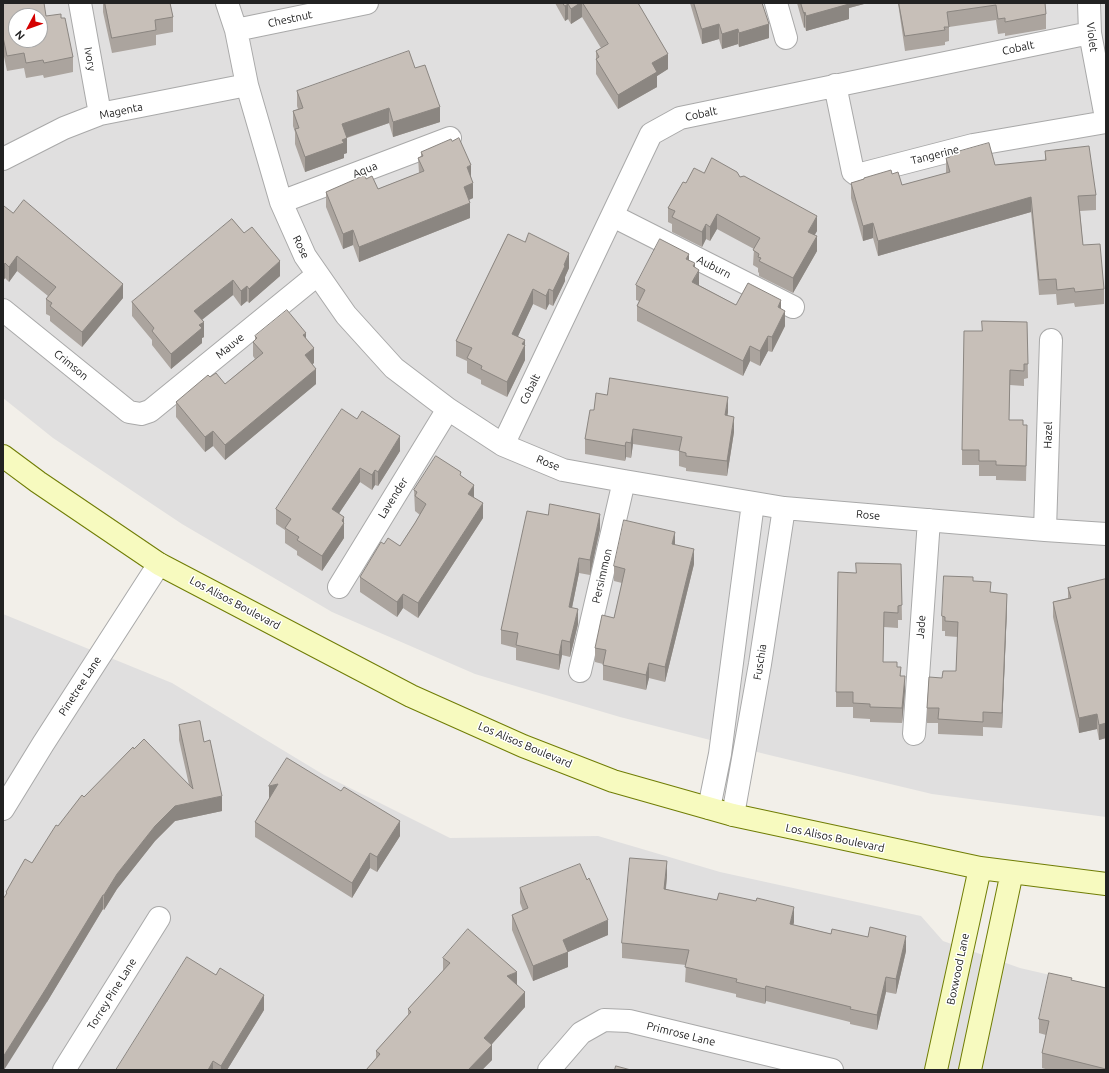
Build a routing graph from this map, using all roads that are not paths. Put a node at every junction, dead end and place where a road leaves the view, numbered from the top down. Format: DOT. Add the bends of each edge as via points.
graph roads {
  1 [pos="80,3"];
  2 [pos="227,3"];
  3 [pos="237,3"];
  4 [pos="367,3"];
  5 [pos="776,3"];
  6 [pos="1089,3"];
  7 [pos="236,30"];
  8 [pos="1090,33"];
  9 [pos="786,38"];
  10 [pos="247,85"];
  11 [pos="835,86"];
  12 [pos="100,114"];
  13 [pos="1106,118"];
  14 [pos="1106,122"];
  15 [pos="450,138"];
  16 [pos="3,159"];
  17 [pos="281,202"];
  18 [pos="613,216"];
  19 [pos="317,275"];
  20 [pos="793,307"];
  21 [pos="3,310"];
  22 [pos="1051,340"];
  23 [pos="448,409"];
  24 [pos="141,414"];
  25 [pos="503,445"];
  26 [pos="3,456"];
  27 [pos="624,482"];
  28 [pos="754,503"];
  29 [pos="784,508"];
  30 [pos="928,520"];
  31 [pos="1045,530"];
  32 [pos="1106,534"];
  33 [pos="159,564"];
  34 [pos="339,587"];
  35 [pos="580,671"];
  36 [pos="914,734"];
  37 [pos="709,808"];
  38 [pos="3,809"];
  39 [pos="733,815"];
  40 [pos="980,868"];
  41 [pos="1012,872"];
  42 [pos="1106,884"];
  43 [pos="159,918"];
  44 [pos="64,1070"];
  45 [pos="549,1070"];
  46 [pos="832,1070"];
  47 [pos="936,1070"];
  48 [pos="970,1070"];
  1 -- 12 [label="street, Ivory"];
  2 -- 7 [label="street, Rose"];
  3 -- 7 [label="street, Rose"];
  4 -- 7 [label="street, Chestnut"];
  5 -- 9 [label="street"];
  6 -- 8 [label="street, Violet"];
  7 -- 10 [label="street, Rose"];
  8 -- 11 [label="street, Cobalt"];
  8 -- 13 [label="street, Violet"];
  10 -- 12 [label="street, Magenta"];
  10 -- 17 [label="street, Rose"];
  11 -- 14 [label="street, Tangerine" via="853,172 857,175 973,145"];
  11 -- 18 [label="street, Cobalt" via="680,118 651,134"];
  12 -- 16 [label="street, Magenta" via="64,128"];
  15 -- 17 [label="street, Aqua"];
  17 -- 19 [label="street, Rose" via="305,256"];
  18 -- 20 [label="street, Auburn"];
  18 -- 25 [label="street, Cobalt"];
  19 -- 23 [label="street, Rose" via="346,315 394,368"];
  19 -- 24 [label="street, Mauve" via="150,411"];
  21 -- 24 [label="street, Crimson" via="129,412"];
  22 -- 31 [label="street, Hazel"];
  23 -- 25 [label="street, Rose"];
  23 -- 34 [label="street, Lavender"];
  25 -- 27 [label="street, Rose" via="563,470"];
  26 -- 33 [label="main road, Los Alisos Boulevard"];
  27 -- 28 [label="street, Rose"];
  27 -- 35 [label="street, Persimmon"];
  28 -- 29 [label="street, Rose"];
  28 -- 37 [label="street" via="720,754"];
  29 -- 30 [label="street, Rose"];
  29 -- 39 [label="street, Fuschia"];
  30 -- 31 [label="street, Rose"];
  30 -- 36 [label="street, Jade"];
  31 -- 32 [label="street, Rose"];
  33 -- 37 [label="main road, Los Alisos Boulevard" via="411,696 516,743 613,781"];
  33 -- 38 [label="street, Pinetree Lane" via="42,744"];
  37 -- 39 [label="main road, Los Alisos Boulevard"];
  39 -- 40 [label="main road, Los Alisos Boulevard"];
  40 -- 41 [label="main road, Los Alisos Boulevard"];
  40 -- 47 [label="main road, Boxwood Lane"];
  41 -- 42 [label="main road, Los Alisos Boulevard"];
  41 -- 48 [label="main road"];
  43 -- 44 [label="street, Torrey Pine Lane"];
  45 -- 46 [label="street, Primrose Lane" via="581,1033 604,1020 629,1021"];
}
